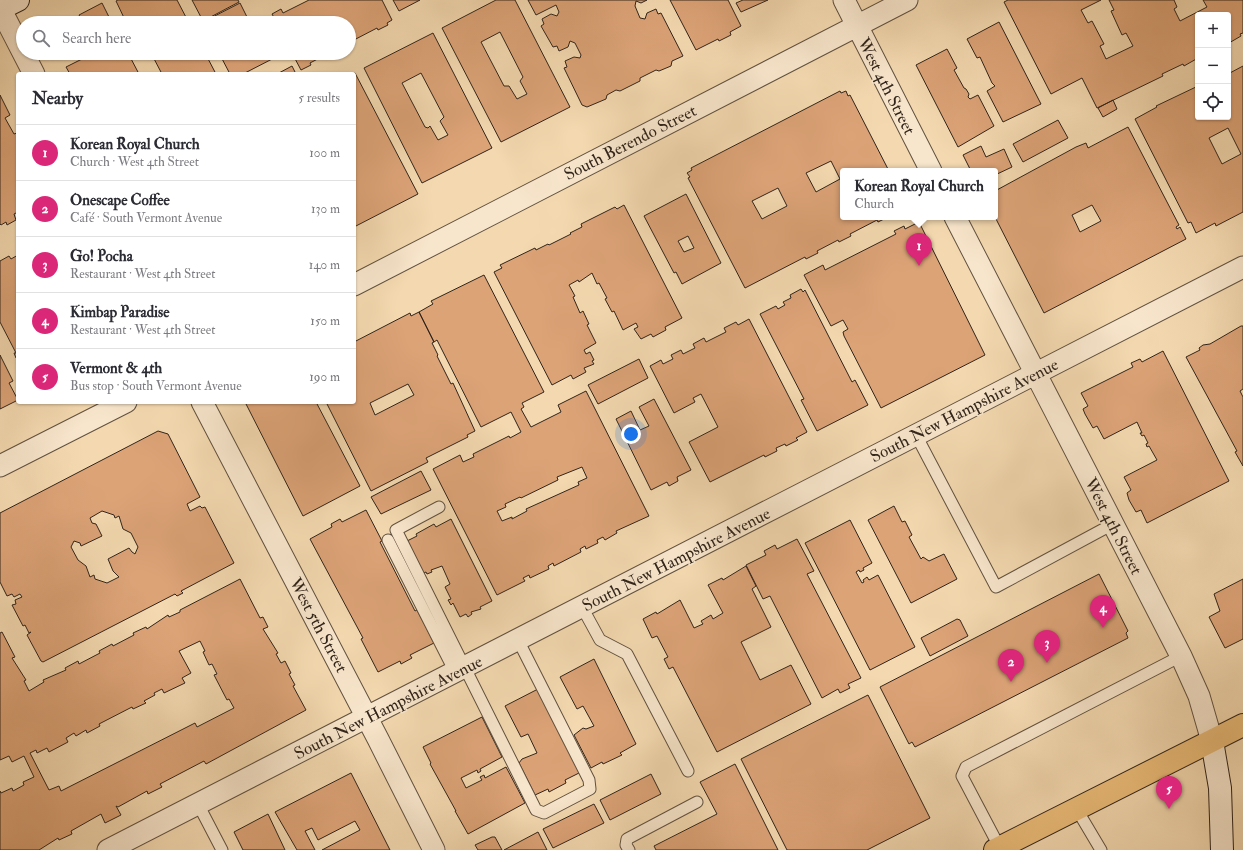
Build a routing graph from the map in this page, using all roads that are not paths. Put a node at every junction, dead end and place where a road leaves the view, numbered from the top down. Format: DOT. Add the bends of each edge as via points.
graph roads {
  1 [pos="18,0"];
  2 [pos="844,0"];
  3 [pos="907,0"];
  4 [pos="0,9"];
  5 [pos="857,26"];
  6 [pos="16,40"];
  7 [pos="27,60"];
  8 [pos="33,72"];
  9 [pos="929,168"];
  10 [pos="957,220"];
  11 [pos="1243,267"];
  12 [pos="356,284"];
  13 [pos="1035,374"];
  14 [pos="122,404"];
  15 [pos="203,404"];
  16 [pos="916,435"];
  17 [pos="0,466"];
  18 [pos="439,507"];
  19 [pos="1112,524"];
  20 [pos="388,540"];
  21 [pos="582,607"];
  22 [pos="518,640"];
  23 [pos="1181,656"];
  24 [pos="460,669"];
  25 [pos="367,717"];
  26 [pos="1243,725"];
  27 [pos="1212,741"];
  28 [pos="688,771"];
  29 [pos="697,802"];
  30 [pos="198,804"];
  31 [pos="1076,808"];
  32 [pos="431,849"];
  33 [pos="999,849"];
  34 [pos="108,850"];
  35 [pos="222,850"];
  36 [pos="629,850"];
  37 [pos="1101,850"];
  38 [pos="1222,850"];
  1 -- 4 [label="street"];
  2 -- 5 [label="street, West 4th Street"];
  3 -- 5 [label="street, South Berendo Street"];
  4 -- 6 [label="street"];
  5 -- 9 [label="street, West 4th Street"];
  5 -- 12 [label="street, South Berendo Street"];
  7 -- 8 [label="street"];
  10 -- 13 [label="street, West 4th Street"];
  11 -- 13 [label="street, South New Hampshire Avenue"];
  13 -- 16 [label="street, South New Hampshire Avenue"];
  13 -- 19 [label="street, West 4th Street"];
  14 -- 17 [label="street"];
  15 -- 25 [label="street, West 5th Street"];
  16 -- 19 [label="lane" via="996,587"];
  16 -- 21 [label="street, South New Hampshire Avenue"];
  18 -- 24 [label="lane" via="396,530"];
  19 -- 23 [label="street, West 4th Street"];
  20 -- 24 [label="lane"];
  21 -- 22 [label="street, South New Hampshire Avenue"];
  21 -- 28 [label="lane" via="600,640 627,654"];
  22 -- 24 [label="street, South New Hampshire Avenue"];
  22 -- 24 [label="lane" via="589,780 590,789 544,813 536,810 478,698"];
  23 -- 27 [label="street, West 4th Street" via="1199,696"];
  23 -- 33 [label="lane" via="966,767 962,776"];
  24 -- 25 [label="street, South New Hampshire Avenue"];
  25 -- 30 [label="street, South New Hampshire Avenue"];
  25 -- 32 [label="street, West 5th Street"];
  26 -- 27 [label="main road"];
  27 -- 31 [label="main road"];
  27 -- 38 [label="street, West 4th Street" via="1220,788"];
  29 -- 36 [label="lane" via="627,839 626,845"];
  30 -- 34 [label="street, South New Hampshire Avenue"];
  30 -- 35 [label="lane"];
  31 -- 33 [label="main road"];
  31 -- 37 [label="lane"];
}
